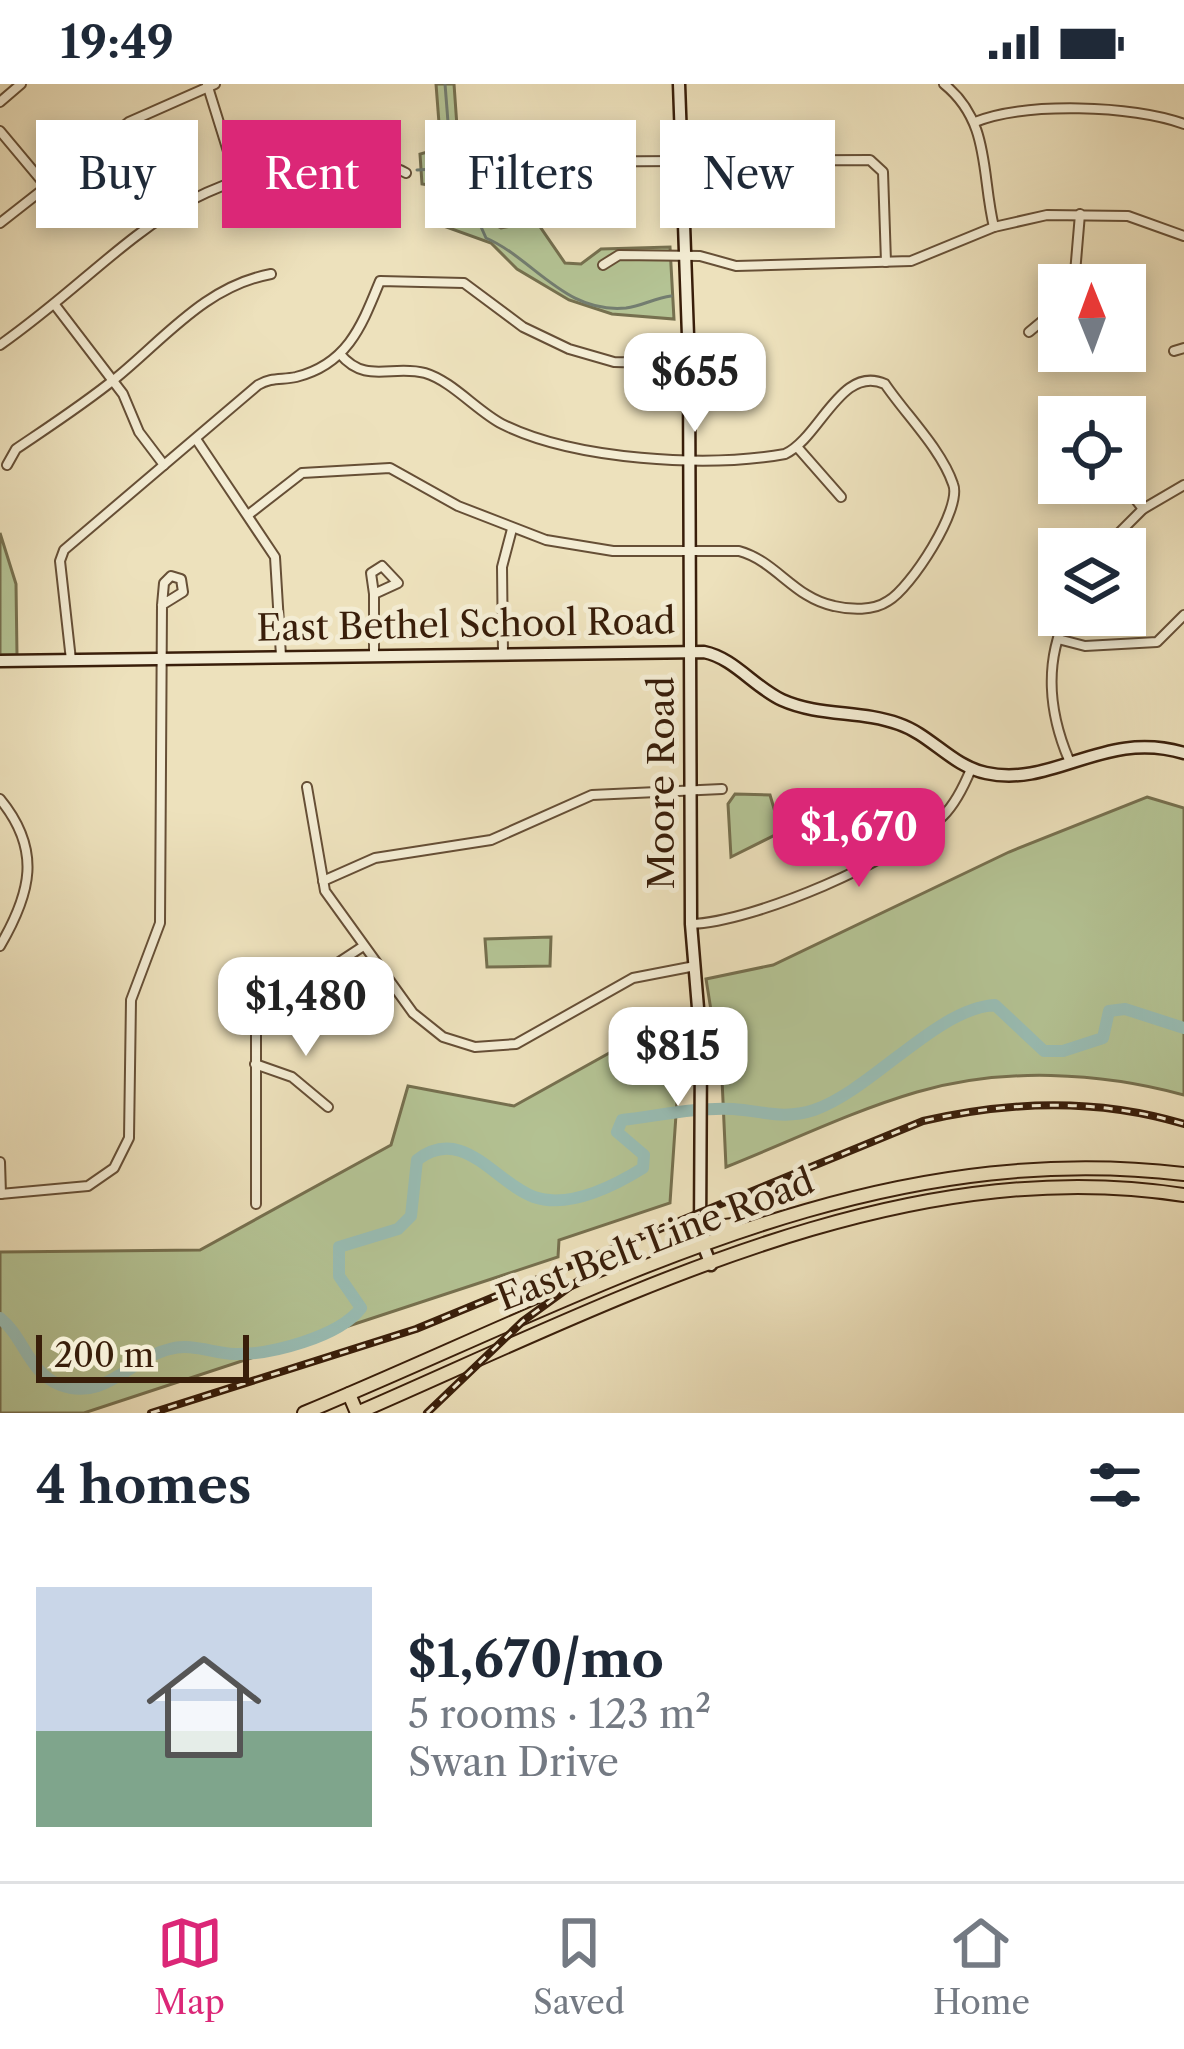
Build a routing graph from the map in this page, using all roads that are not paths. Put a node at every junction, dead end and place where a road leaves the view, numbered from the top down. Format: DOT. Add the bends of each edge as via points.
graph roads {
  1 [pos="21,84"];
  2 [pos="680,84"];
  3 [pos="944,84"];
  4 [pos="210,85"];
  5 [pos="0,102"];
  6 [pos="133,120"];
  7 [pos="680,120"];
  8 [pos="975,122"];
  9 [pos="1184,124"];
  10 [pos="222,127"];
  11 [pos="0,131"];
  12 [pos="835,162"];
  13 [pos="401,170"];
  14 [pos="406,173"];
  15 [pos="36,174"];
  16 [pos="222,183"];
  17 [pos="36,194"];
  18 [pos="1079,214"];
  19 [pos="0,223"];
  20 [pos="994,227"];
  21 [pos="684,228"];
  22 [pos="1184,236"];
  23 [pos="685,256"];
  24 [pos="886,262"];
  25 [pos="1075,264"];
  26 [pos="603,265"];
  27 [pos="271,274"];
  28 [pos="55,305"];
  29 [pos="1038,324"];
  30 [pos="1029,332"];
  31 [pos="0,344"];
  32 [pos="340,354"];
  33 [pos="689,364"];
  34 [pos="114,380"];
  35 [pos="196,439"];
  36 [pos="798,448"];
  37 [pos="691,457"];
  38 [pos="7,465"];
  39 [pos="164,465"];
  40 [pos="1184,485"];
  41 [pos="841,497"];
  42 [pos="1139,504"];
  43 [pos="1143,509"];
  44 [pos="248,515"];
  45 [pos="1124,528"];
  46 [pos="512,529"];
  47 [pos="692,552"];
  48 [pos="374,594"];
  49 [pos="162,605"];
  50 [pos="1184,615"];
  51 [pos="1059,636"];
  52 [pos="1058,639"];
  53 [pos="692,651"];
  54 [pos="503,652"];
  55 [pos="374,655"];
  56 [pos="281,656"];
  57 [pos="165,659"];
  58 [pos="71,660"];
  59 [pos="0,661"];
  60 [pos="1184,753"];
  61 [pos="1069,760"];
  62 [pos="971,769"];
  63 [pos="307,787"];
  64 [pos="692,788"];
  65 [pos="722,790"];
  66 [pos="0,799"];
  67 [pos="846,826"];
  68 [pos="872,859"];
  69 [pos="323,881"];
  70 [pos="691,924"];
  71 [pos="0,946"];
  72 [pos="362,947"];
  73 [pos="695,966"];
  74 [pos="255,1064"];
  75 [pos="328,1107"];
  76 [pos="0,1162"];
  77 [pos="1123,1170"];
  78 [pos="1184,1174"];
  79 [pos="1122,1187"];
  80 [pos="1,1194"];
  81 [pos="1184,1195"];
  82 [pos="256,1204"];
  83 [pos="781,1214"];
  84 [pos="700,1229"];
  85 [pos="701,1246"];
  86 [pos="711,1264"];
  87 [pos="350,1394"];
  88 [pos="304,1413"];
  89 [pos="357,1413"];
  1 -- 5 [label="street"];
  2 -- 7 [label="street, Moore Road"];
  3 -- 8 [label="street"];
  4 -- 6 [label="street"];
  4 -- 10 [label="street"];
  8 -- 9 [label="street" via="1006,113 1130,111"];
  8 -- 20 [label="street"];
  11 -- 15 [label="street"];
  12 -- 24 [label="street" via="876,162 883,172"];
  13 -- 14 [label="street"];
  16 -- 28 [label="street" via="175,205"];
  17 -- 19 [label="street"];
  18 -- 20 [label="street"];
  18 -- 22 [label="street" via="1128,216"];
  18 -- 25 [label="street"];
  20 -- 24 [label="street" via="932,254"];
  21 -- 23 [label="street, Moore Road"];
  23 -- 24 [label="street" via="736,266"];
  23 -- 26 [label="street" via="619,255"];
  23 -- 33 [label="street, Moore Road"];
  27 -- 34 [label="street" via="224,288"];
  28 -- 31 [label="street"];
  28 -- 34 [label="street"];
  29 -- 30 [label="street"];
  32 -- 33 [label="street" via="366,322 380,281 449,280 569,350 614,362"];
  32 -- 35 [label="street" via="297,376 267,380"];
  32 -- 37 [label="street" via="365,374 428,374 502,424 553,444 616,456"];
  33 -- 37 [label="street, Moore Road"];
  34 -- 38 [label="street" via="16,449"];
  34 -- 39 [label="street"];
  35 -- 39 [label="street"];
  35 -- 44 [label="street"];
  36 -- 37 [label="street"];
  36 -- 41 [label="street"];
  36 -- 47 [label="street" via="849,387 876,380 953,482 951,516 896,596 876,607 820,603 750,554"];
  37 -- 47 [label="street, Moore Road"];
  39 -- 58 [label="street" via="64,550"];
  40 -- 43 [label="street"];
  42 -- 43 [label="street"];
  43 -- 45 [label="street"];
  44 -- 46 [label="street" via="302,473 390,468"];
  44 -- 56 [label="street" via="279,573"];
  46 -- 47 [label="street" via="597,550"];
  46 -- 54 [label="street" via="502,567"];
  47 -- 53 [label="street, Moore Road"];
  48 -- 55 [label="street"];
  49 -- 57 [label="street"];
  50 -- 52 [label="street" via="1156,642 1085,646"];
  51 -- 52 [label="street"];
  52 -- 61 [label="street" via="1051,693"];
  53 -- 54 [label="street, East Bethel School Road"];
  53 -- 62 [label="street, East Bethel School Road" via="715,654 794,704 895,722"];
  53 -- 64 [label="street, Moore Road"];
  54 -- 55 [label="street, East Bethel School Road"];
  55 -- 56 [label="street, East Bethel School Road"];
  56 -- 57 [label="street, East Bethel School Road"];
  57 -- 58 [label="street, East Bethel School Road"];
  57 -- 80 [label="street" via="160,923 132,991 129,1138 114,1168 88,1186"];
  58 -- 59 [label="street, East Bethel School Road"];
  60 -- 61 [label="street, East Bethel School Road" via="1127,747"];
  61 -- 62 [label="street, East Bethel School Road" via="1034,774"];
  62 -- 68 [label="street" via="939,820"];
  63 -- 69 [label="street"];
  64 -- 65 [label="street"];
  64 -- 69 [label="street" via="592,795 491,841 374,858"];
  64 -- 70 [label="street, Moore Road"];
  66 -- 71 [label="street" via="24,834 30,872 21,911"];
  67 -- 68 [label="street"];
  68 -- 70 [label="street" via="754,915"];
  69 -- 72 [label="street"];
  70 -- 73 [label="street, Moore Road"];
  72 -- 73 [label="street" via="426,1026 475,1047 516,1044 633,978"];
  72 -- 74 [label="street" via="256,1007"];
  73 -- 84 [label="street, Moore Road"];
  74 -- 75 [label="street" via="292,1077"];
  74 -- 82 [label="street"];
  76 -- 80 [label="street"];
  77 -- 78 [label="main road, East Belt Line Road"];
  77 -- 79 [label="main road"];
  77 -- 83 [label="main road, East Belt Line Road" via="929,1178"];
  79 -- 81 [label="main road, East Belt Line Road"];
  79 -- 86 [label="main road, East Belt Line Road" via="1000,1190 894,1207"];
  83 -- 84 [label="main road"];
  83 -- 85 [label="main road, East Belt Line Road"];
  84 -- 85 [label="street, Moore Road"];
  85 -- 86 [label="street, Moore Road"];
  85 -- 87 [label="main road, East Belt Line Road"];
  86 -- 89 [label="main road, East Belt Line Road"];
  87 -- 88 [label="main road, East Belt Line Road"];
  87 -- 89 [label="main road"];
}
